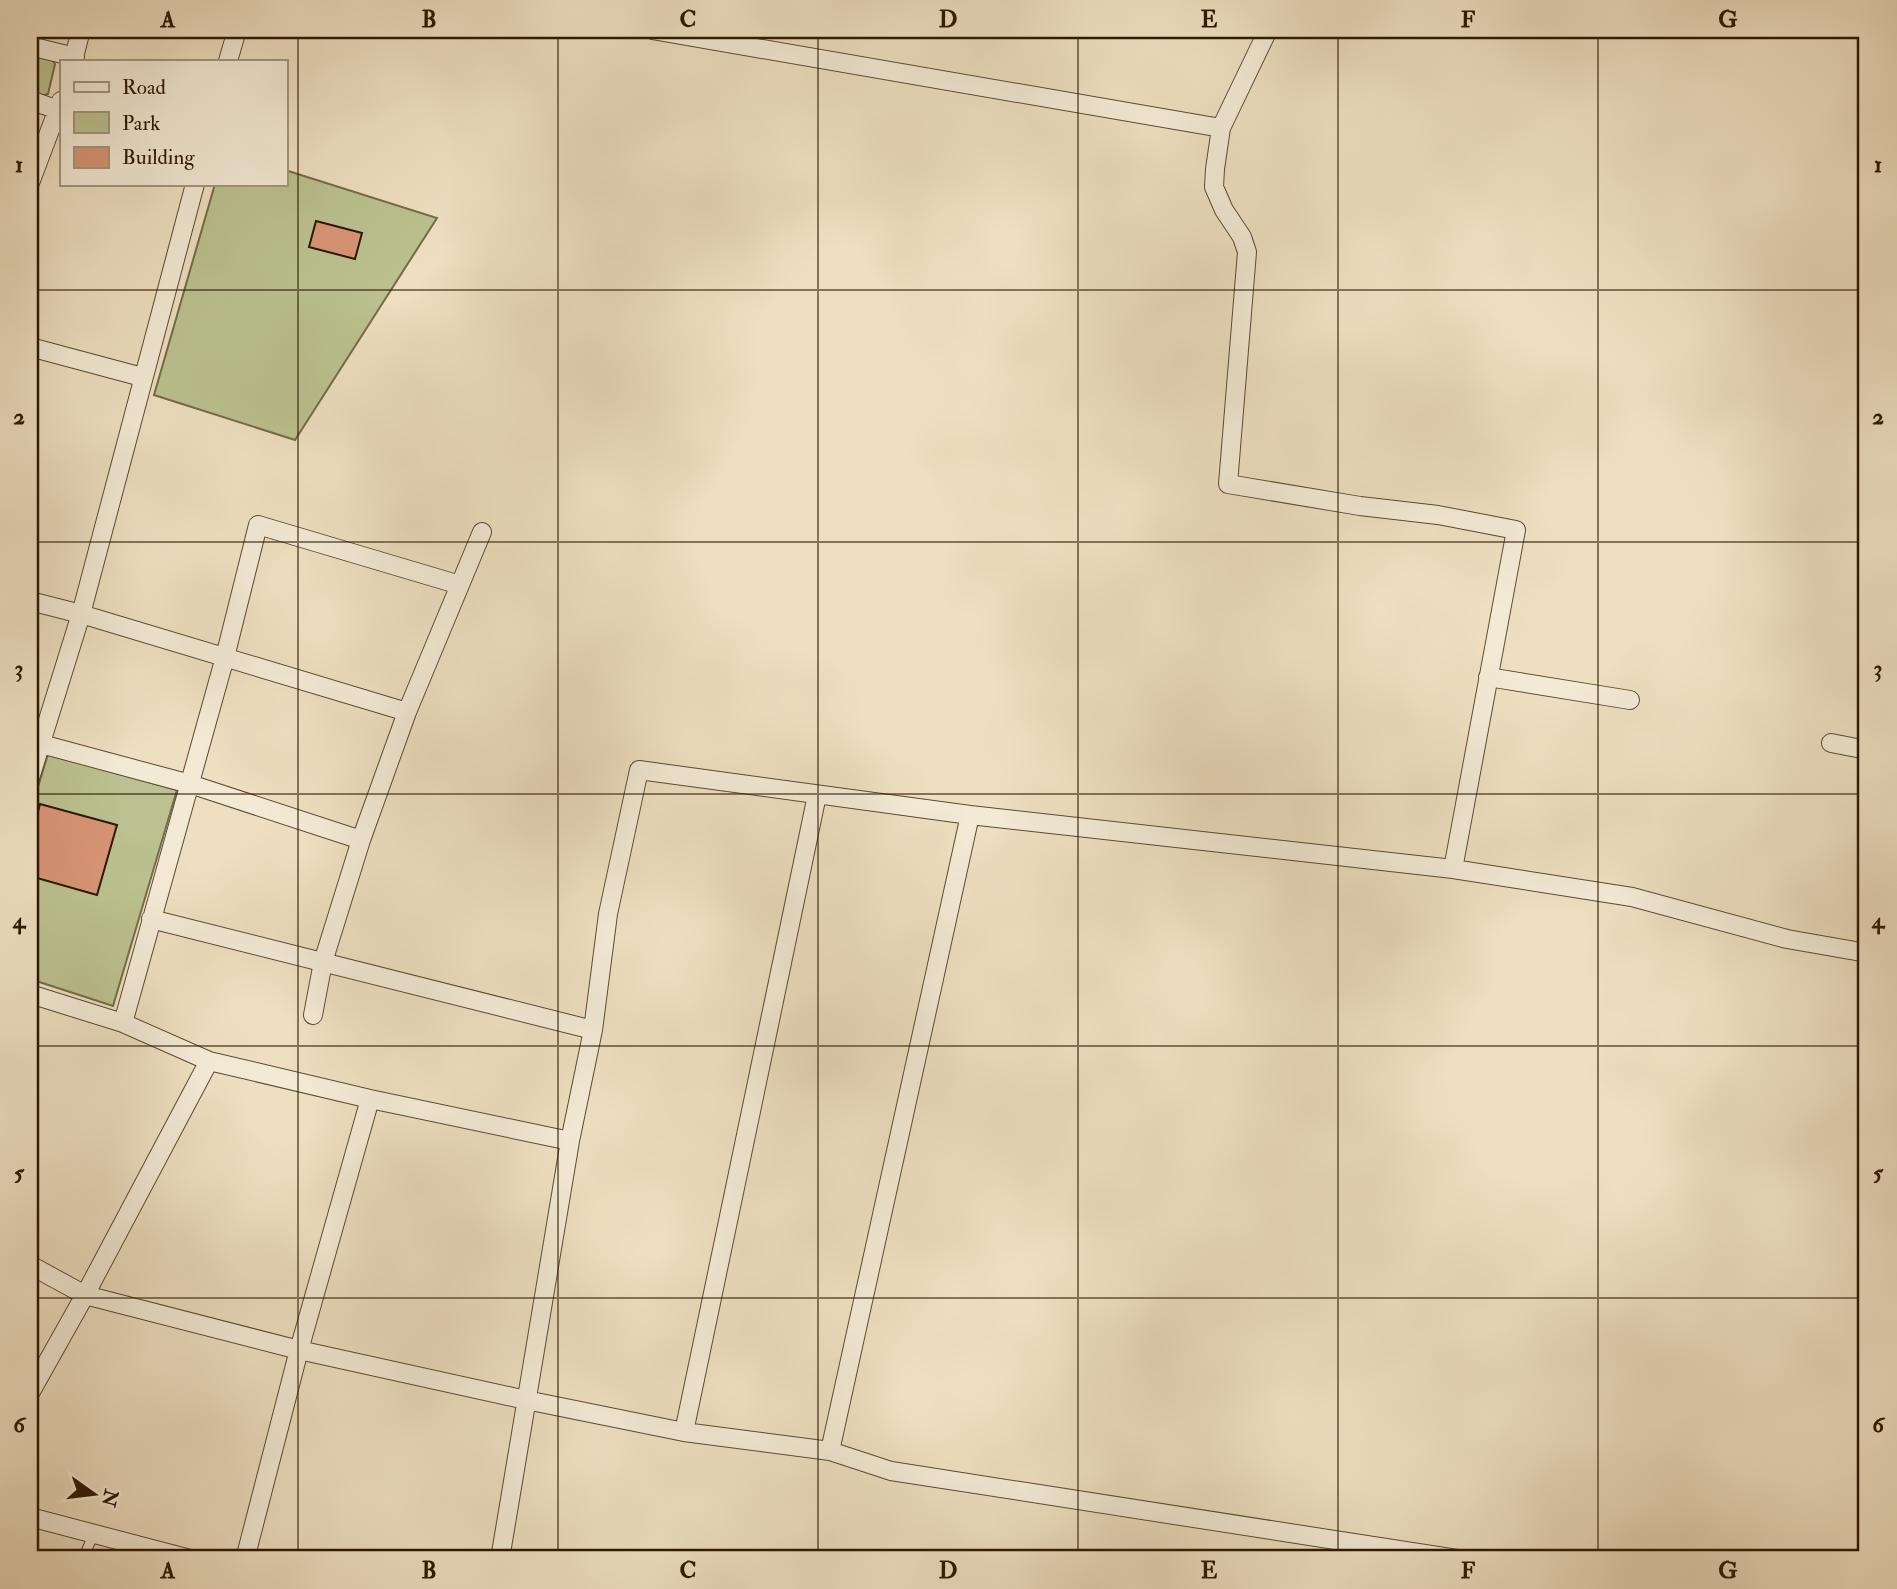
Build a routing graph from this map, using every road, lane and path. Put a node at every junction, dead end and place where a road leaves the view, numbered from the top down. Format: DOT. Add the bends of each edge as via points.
graph roads {
  1 [pos="81,30"];
  2 [pos="237,30"];
  3 [pos="652,30"];
  4 [pos="1268,30"];
  5 [pos="30,46"];
  6 [pos="74,59"];
  7 [pos="228,60"];
  8 [pos="30,100"];
  9 [pos="60,105"];
  10 [pos="1221,128"];
  11 [pos="30,183"];
  12 [pos="194,186"];
  13 [pos="30,347"];
  14 [pos="142,377"];
  15 [pos="482,532"];
  16 [pos="460,585"];
  17 [pos="30,601"];
  18 [pos="81,614"];
  19 [pos="225,657"];
  20 [pos="1489,677"];
  21 [pos="1630,700"];
  22 [pos="407,712"];
  23 [pos="35,743"];
  24 [pos="1831,743"];
  25 [pos="1867,750"];
  26 [pos="30,778"];
  27 [pos="190,784"];
  28 [pos="817,795"];
  29 [pos="970,815"];
  30 [pos="361,840"];
  31 [pos="1453,869"];
  32 [pos="151,919"];
  33 [pos="1867,953"];
  34 [pos="323,962"];
  35 [pos="30,994"];
  36 [pos="313,1014"];
  37 [pos="123,1023"];
  38 [pos="593,1030"];
  39 [pos="209,1060"];
  40 [pos="370,1098"];
  41 [pos="570,1141"];
  42 [pos="30,1265"];
  43 [pos="85,1294"];
  44 [pos="299,1350"];
  45 [pos="30,1393"];
  46 [pos="526,1400"];
  47 [pos="684,1432"];
  48 [pos="830,1451"];
  49 [pos="30,1517"];
  50 [pos="94,1533"];
  51 [pos="83,1559"];
  52 [pos="190,1559"];
  53 [pos="245,1559"];
  54 [pos="500,1559"];
  55 [pos="1457,1559"];
  1 -- 6 [label="street"];
  2 -- 7 [label="street"];
  3 -- 10 [label="street"];
  4 -- 10 [label="street"];
  5 -- 6 [label="street"];
  8 -- 9 [label="street"];
  9 -- 11 [label="street"];
  10 -- 20 [label="street" via="1214,187 1247,252 1228,484 1516,530"];
  12 -- 14 [label="street"];
  13 -- 14 [label="street"];
  14 -- 18 [label="street"];
  15 -- 16 [label="street"];
  16 -- 19 [label="street" via="258,525"];
  16 -- 22 [label="street"];
  17 -- 18 [label="street"];
  18 -- 19 [label="street"];
  18 -- 23 [label="street"];
  19 -- 22 [label="street"];
  19 -- 27 [label="street"];
  20 -- 21 [label="street"];
  20 -- 31 [label="street"];
  22 -- 30 [label="street"];
  23 -- 26 [label="street"];
  23 -- 27 [label="street"];
  24 -- 25 [label="street"];
  27 -- 30 [label="street"];
  27 -- 32 [label="street"];
  28 -- 29 [label="street"];
  28 -- 38 [label="street" via="639,770 608,914"];
  28 -- 47 [label="street"];
  29 -- 31 [label="street"];
  29 -- 48 [label="street"];
  30 -- 34 [label="street"];
  31 -- 33 [label="street" via="1632,897 1787,939"];
  32 -- 34 [label="street"];
  32 -- 37 [label="street"];
  34 -- 36 [label="street"];
  34 -- 38 [label="street"];
  35 -- 37 [label="street"];
  37 -- 39 [label="street"];
  38 -- 41 [label="street"];
  39 -- 40 [label="street"];
  39 -- 43 [label="street"];
  40 -- 41 [label="street"];
  40 -- 44 [label="street"];
  41 -- 46 [label="street"];
  42 -- 43 [label="street"];
  43 -- 44 [label="street"];
  43 -- 45 [label="street"];
  44 -- 46 [label="street"];
  44 -- 53 [label="street"];
  46 -- 47 [label="street"];
  46 -- 54 [label="street"];
  47 -- 48 [label="street"];
  48 -- 55 [label="street" via="891,1471"];
  49 -- 50 [label="street"];
  50 -- 51 [label="lane"];
  50 -- 52 [label="street"];
}
